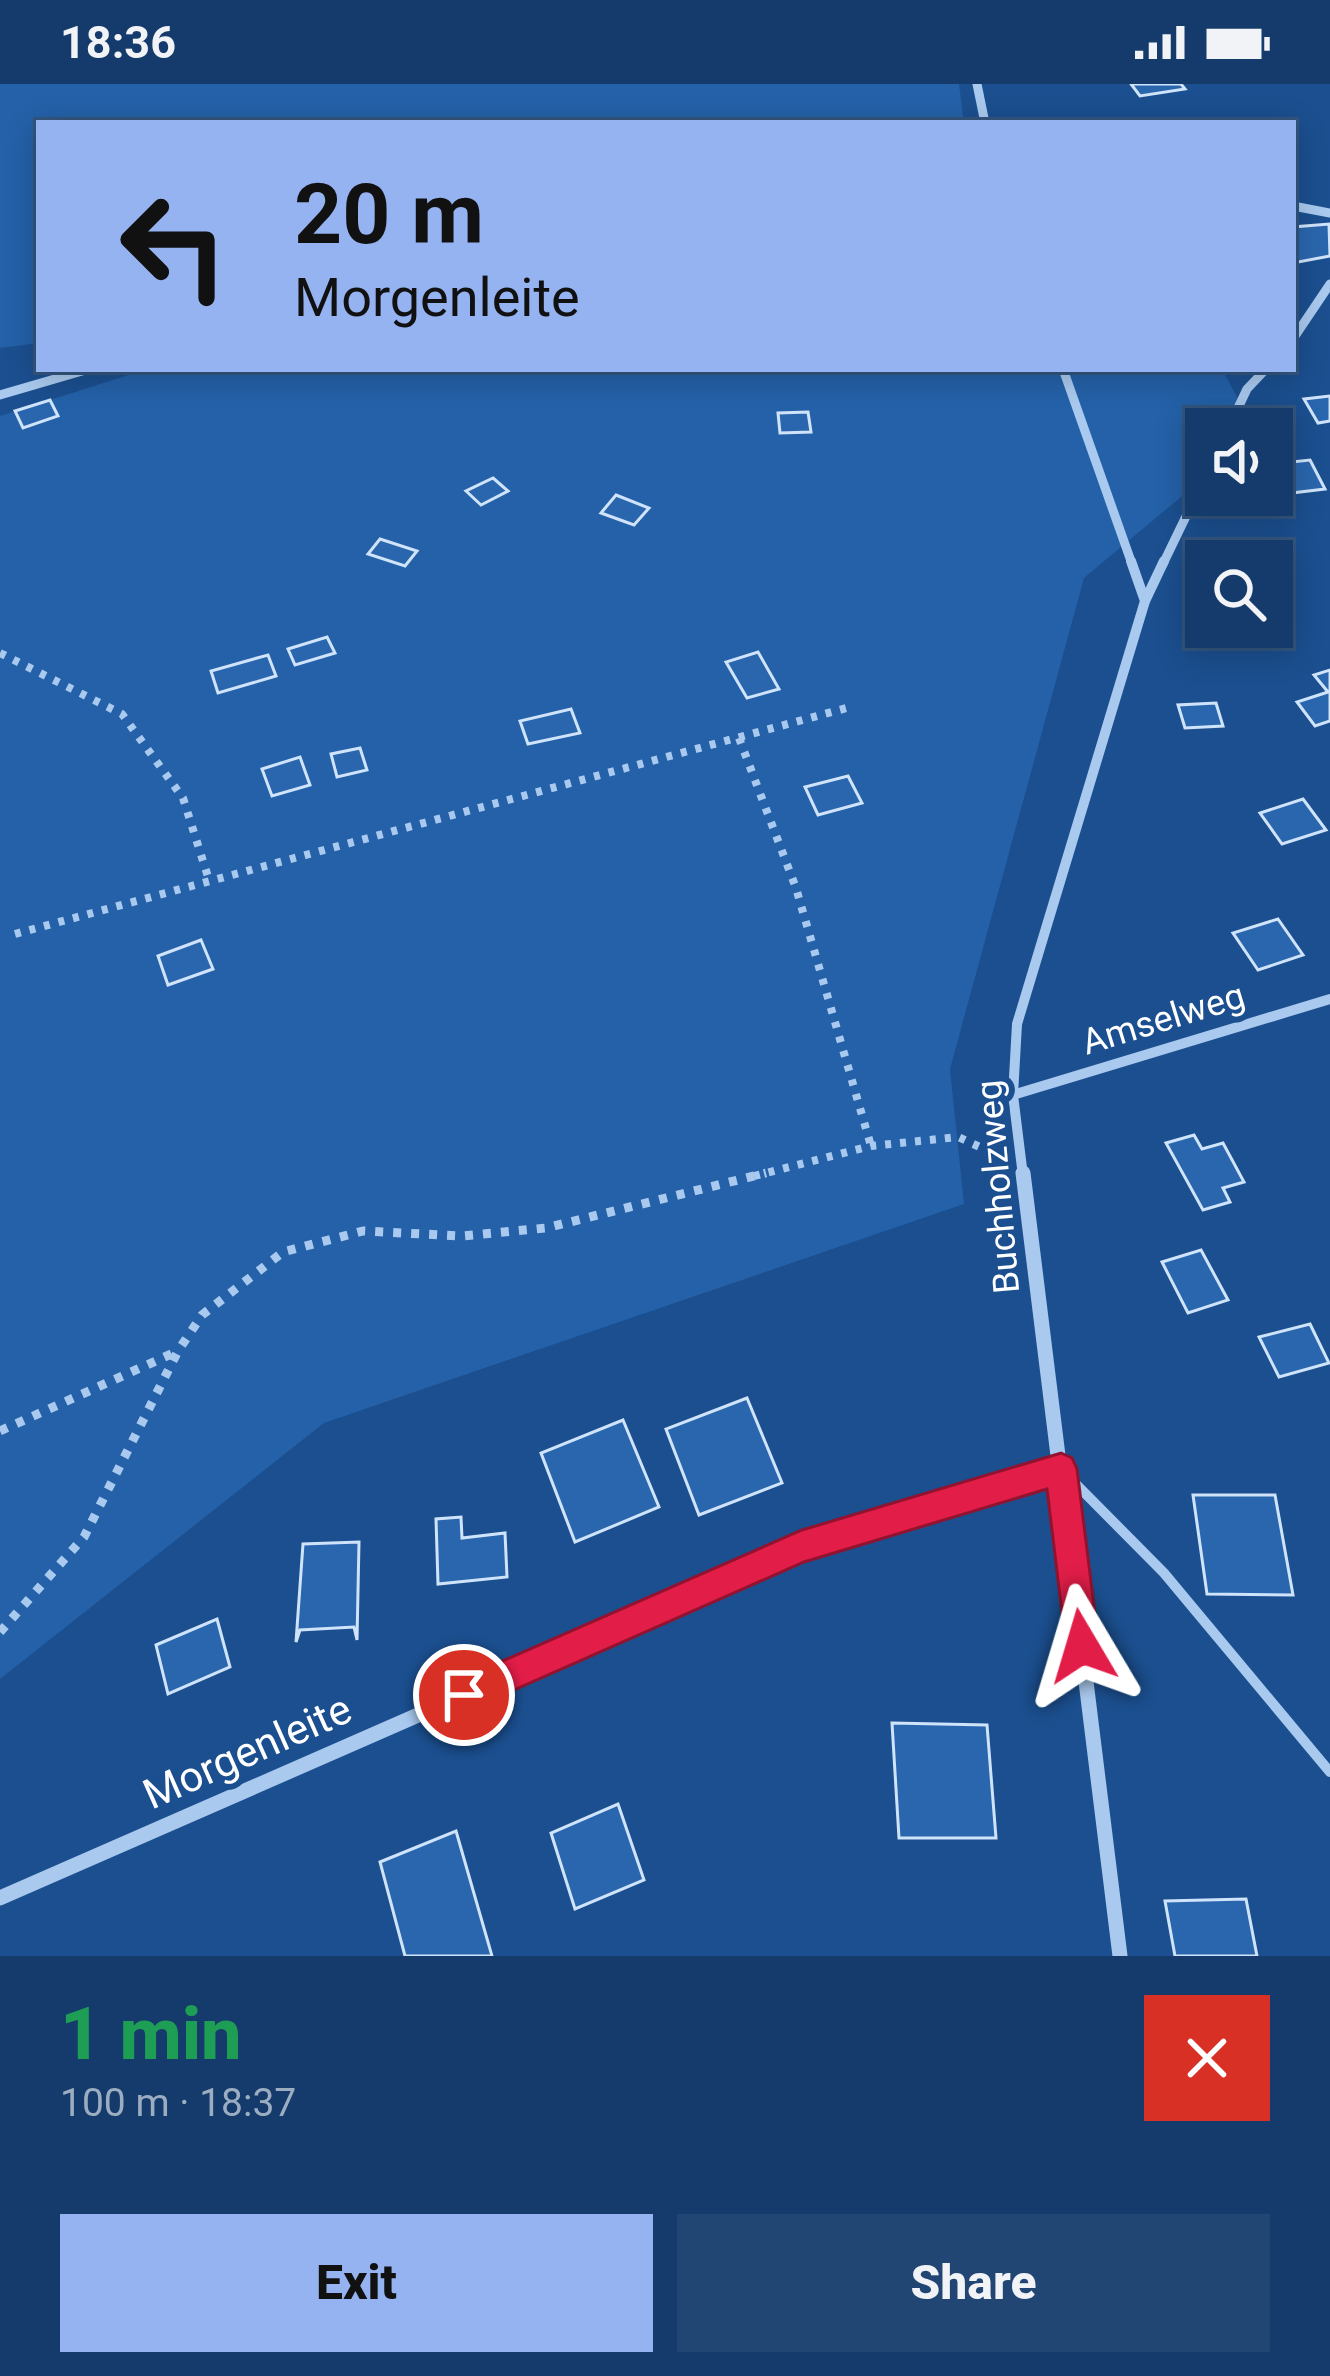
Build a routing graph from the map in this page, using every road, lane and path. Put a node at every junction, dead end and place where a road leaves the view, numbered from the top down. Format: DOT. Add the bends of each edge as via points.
graph roads {
  1 [pos="977,84"];
  2 [pos="984,120"];
  3 [pos="1296,207"];
  4 [pos="1330,213"];
  5 [pos="1330,284"];
  6 [pos="1296,336"];
  7 [pos="78,372"];
  8 [pos="1064,372"];
  9 [pos="1263,372"];
  10 [pos="0,394"];
  11 [pos="1238,408"];
  12 [pos="1186,516"];
  13 [pos="1145,601"];
  14 [pos="0,653"];
  15 [pos="854,706"];
  16 [pos="739,738"];
  17 [pos="211,883"];
  18 [pos="15,934"];
  19 [pos="1330,999"];
  20 [pos="1013,1095"];
  21 [pos="871,1146"];
  22 [pos="1018,1166"];
  23 [pos="178,1351"];
  24 [pos="0,1431"];
  25 [pos="1061,1469"];
  26 [pos="0,1632"];
  27 [pos="1330,1772"];
  28 [pos="0,1898"];
  29 [pos="1120,1956"];
  1 -- 2 [label="street"];
  3 -- 4 [label="street"];
  5 -- 6 [label="street"];
  7 -- 10 [label="street"];
  8 -- 13 [label="street"];
  9 -- 11 [label="street"];
  12 -- 13 [label="street, Buchholzweg"];
  13 -- 20 [label="street, Buchholzweg" via="1017,1024"];
  14 -- 17 [label="path" via="122,714 183,799"];
  15 -- 16 [label="path"];
  16 -- 17 [label="path"];
  16 -- 21 [label="path" via="796,889"];
  17 -- 18 [label="path"];
  19 -- 20 [label="street, Amselweg"];
  20 -- 22 [label="street, Buchholzweg"];
  21 -- 22 [label="path" via="958,1137"];
  21 -- 23 [label="path" via="546,1228 462,1236 363,1232 283,1252 202,1315"];
  22 -- 25 [label="street, Buchholzweg"];
  23 -- 24 [label="path"];
  23 -- 26 [label="path" via="84,1537"];
  25 -- 27 [label="lane" via="1165,1573"];
  25 -- 28 [label="street, Morgenleite" via="802,1547"];
  25 -- 29 [label="street, Buchholzweg"];
}
